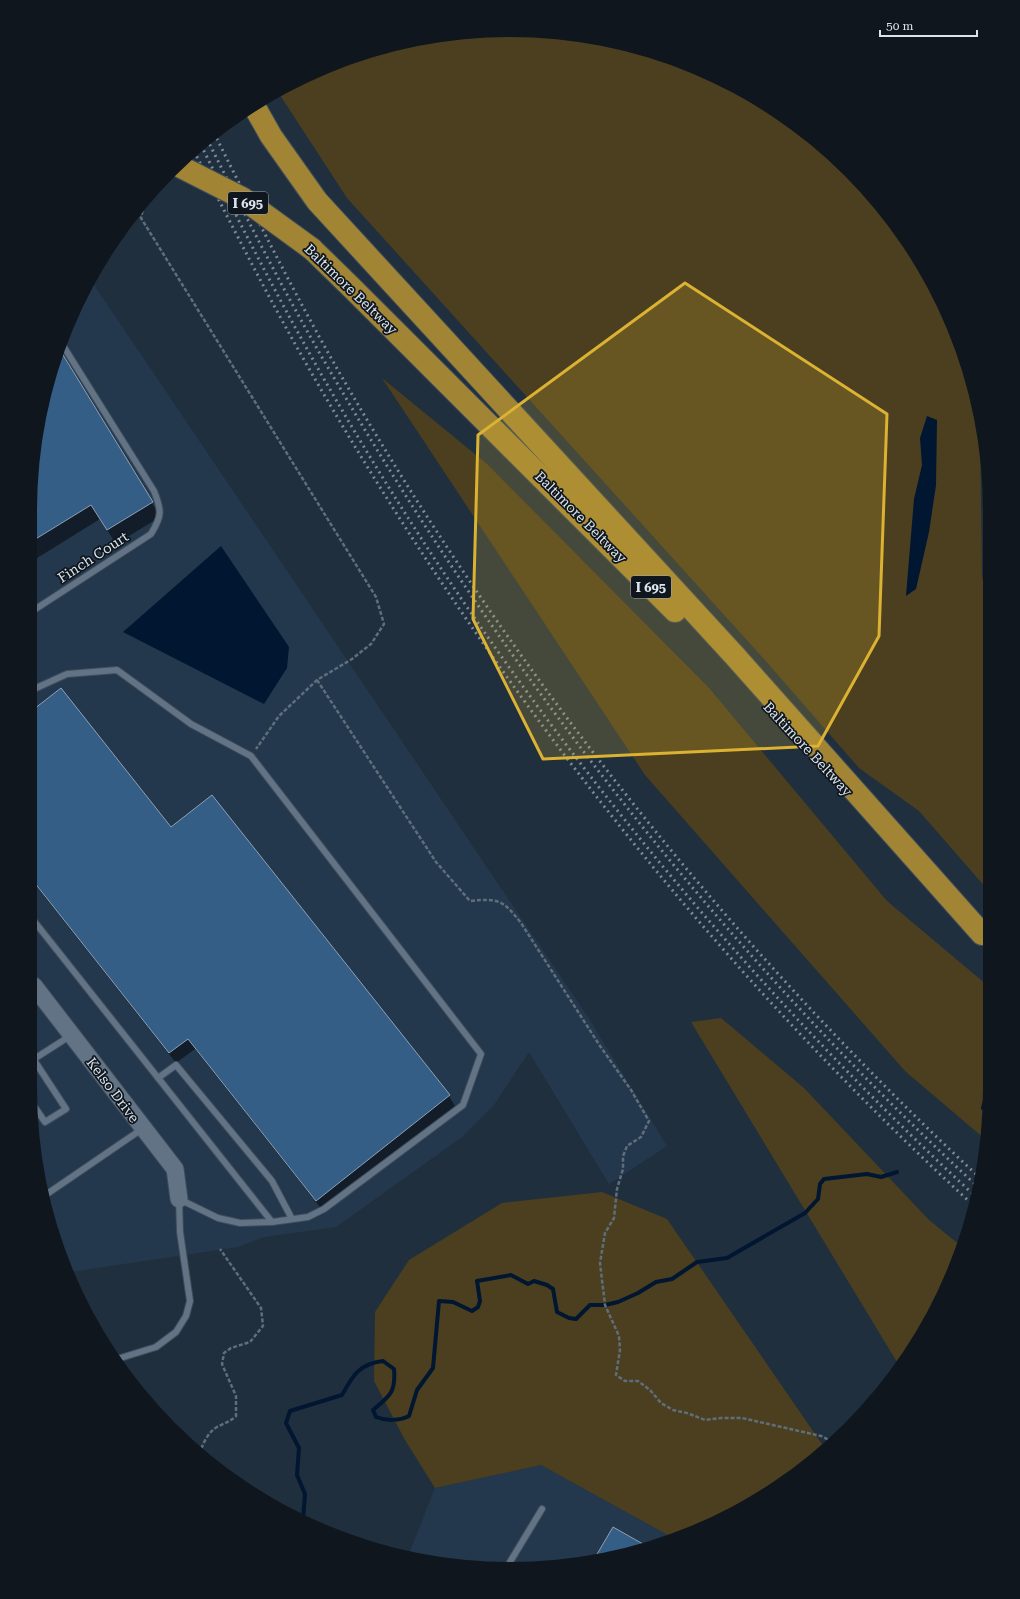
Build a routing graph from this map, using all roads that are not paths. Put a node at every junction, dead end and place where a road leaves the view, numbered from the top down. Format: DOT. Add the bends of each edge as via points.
graph roads {
  1 [pos="257,111"];
  2 [pos="184,168"];
  3 [pos="65,349"];
  4 [pos="37,608"];
  5 [pos="37,688"];
  6 [pos="37,925"];
  7 [pos="983,935"];
  8 [pos="983,935"];
  9 [pos="37,990"];
  10 [pos="72,1035"];
  11 [pos="37,1058"];
  12 [pos="37,1065"];
  13 [pos="158,1078"];
  14 [pos="38,1111"];
  15 [pos="142,1128"];
  16 [pos="49,1193"];
  17 [pos="179,1198"];
  18 [pos="292,1219"];
  19 [pos="272,1222"];
  20 [pos="121,1358"];
  21 [pos="542,1509"];
  22 [pos="511,1562"];
  1 -- 7 [label="highway" via="271,136 317,201 734,655"];
  2 -- 8 [label="highway, Baltimore Beltway / I 695, bridge" via="242,198 312,249 353,288 726,662"];
  3 -- 4 [label="lane, Finch Court" via="154,491 160,506 160,520 151,534"];
  5 -- 18 [label="lane" via="67,674 116,670 191,724 251,756 481,1054 463,1105 324,1209 308,1217"];
  6 -- 13 [label="lane"];
  9 -- 10 [label="street, Kelso Drive"];
  10 -- 11 [label="lane"];
  10 -- 15 [label="street, Kelso Drive"];
  12 -- 14 [label="lane" via="66,1109 45,1122"];
  13 -- 18 [label="lane" via="176,1065 272,1180"];
  13 -- 19 [label="lane"];
  15 -- 16 [label="lane"];
  15 -- 17 [label="street, Kelso Drive" via="175,1169"];
  17 -- 19 [label="lane" via="218,1218 240,1223"];
  17 -- 20 [label="lane" via="180,1232 190,1301 186,1316 176,1332 156,1347"];
  18 -- 19 [label="lane"];
  21 -- 22 [label="lane"];
}
